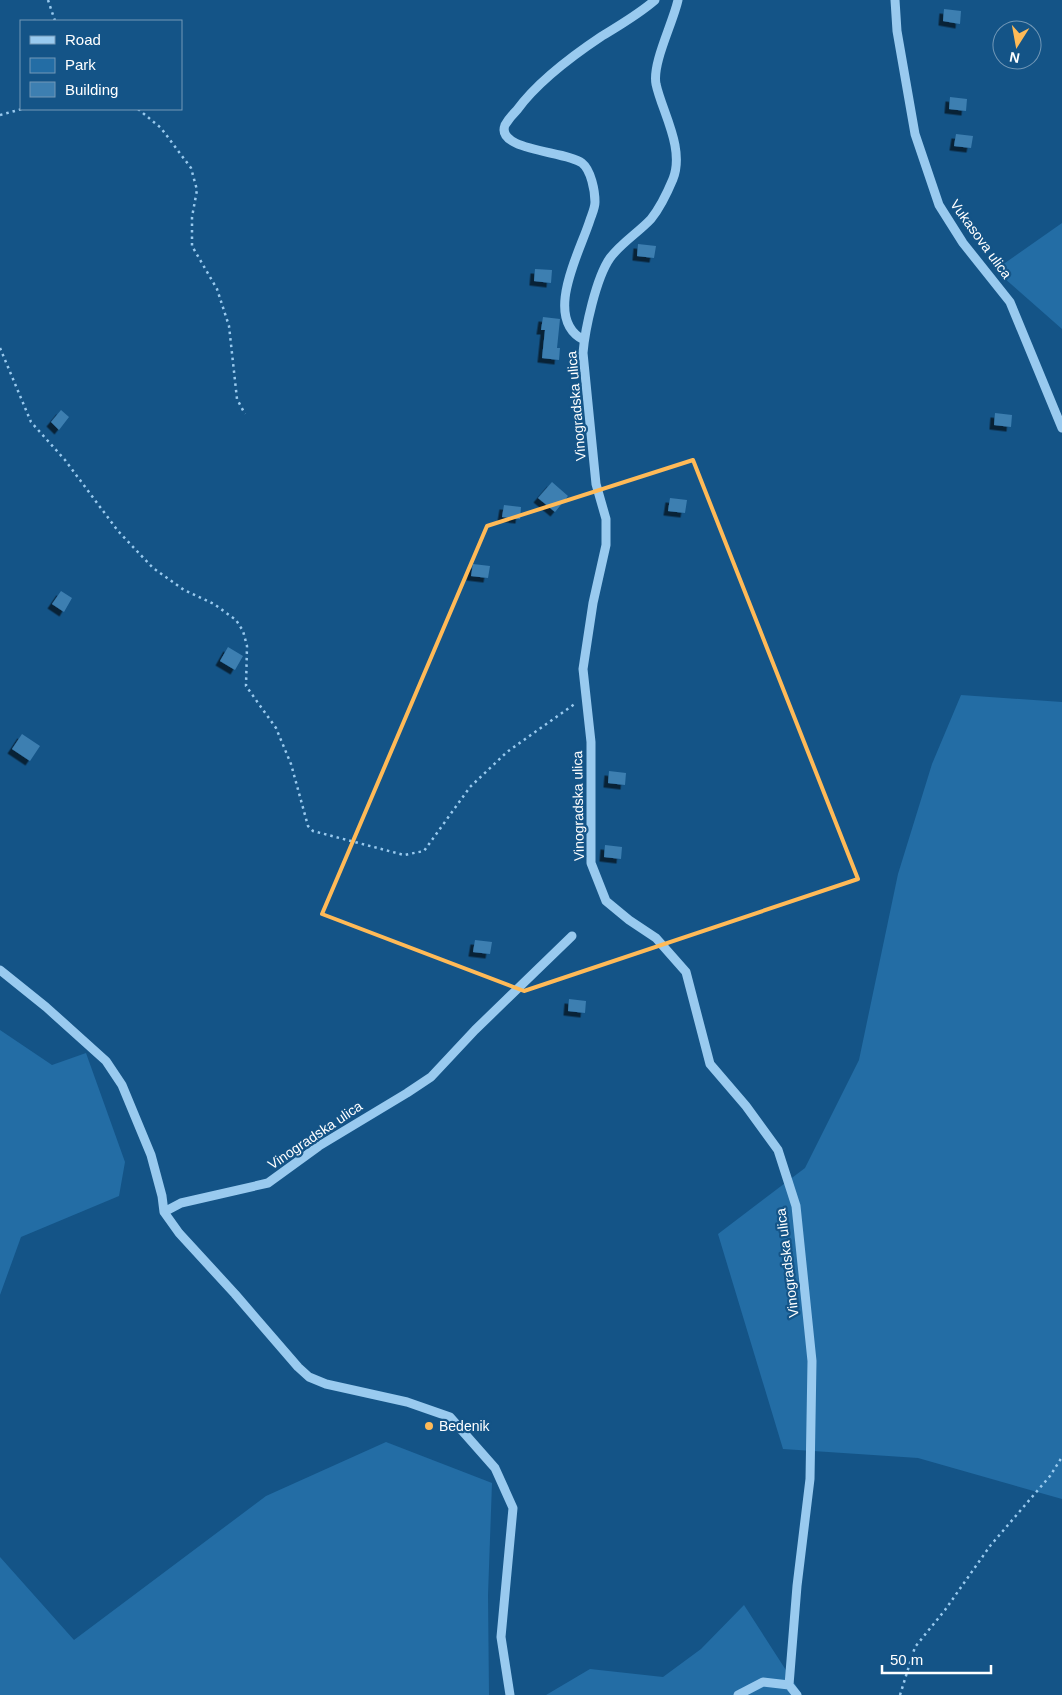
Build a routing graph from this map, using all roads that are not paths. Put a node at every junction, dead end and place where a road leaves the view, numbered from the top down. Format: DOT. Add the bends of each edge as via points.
graph roads {
  1 [pos="655,0"];
  2 [pos="678,0"];
  3 [pos="895,0"];
  4 [pos="584,340"];
  5 [pos="1062,428"];
  6 [pos="572,936"];
  7 [pos="0,970"];
  8 [pos="164,1212"];
  9 [pos="790,1685"];
  10 [pos="510,1695"];
  11 [pos="738,1695"];
  12 [pos="796,1695"];
  1 -- 4 [label="street, Vinogradska ulica" via="592,43 527,95 505,125 504,134 508,140 519,146 572,158 583,164 591,178 595,203 564,292 564,309 576,336"];
  2 -- 4 [label="street, Vinogradska ulica" via="655,69 656,83 671,124 674,177 652,217 610,259 591,310"];
  3 -- 5 [label="street, Vukasova ulica" via="897,31 915,134 939,205 963,243 1010,302"];
  4 -- 9 [label="street, Vinogradska ulica" via="596,484 606,518 606,545 583,669 591,742 591,863 606,901 656,938 686,972 710,1064 778,1150 796,1206 812,1371 810,1479 797,1586"];
  6 -- 8 [label="street, Vinogradska ulica" via="431,1077 319,1146 268,1183 181,1203"];
  7 -- 8 [label="street" via="46,1007 112,1069 122,1085 150,1155"];
  8 -- 10 [label="street" via="179,1233 309,1377 346,1390 407,1402 450,1417 495,1468 513,1508 501,1637"];
  9 -- 11 [label="street" via="763,1682"];
  9 -- 12 [label="street"];
}
